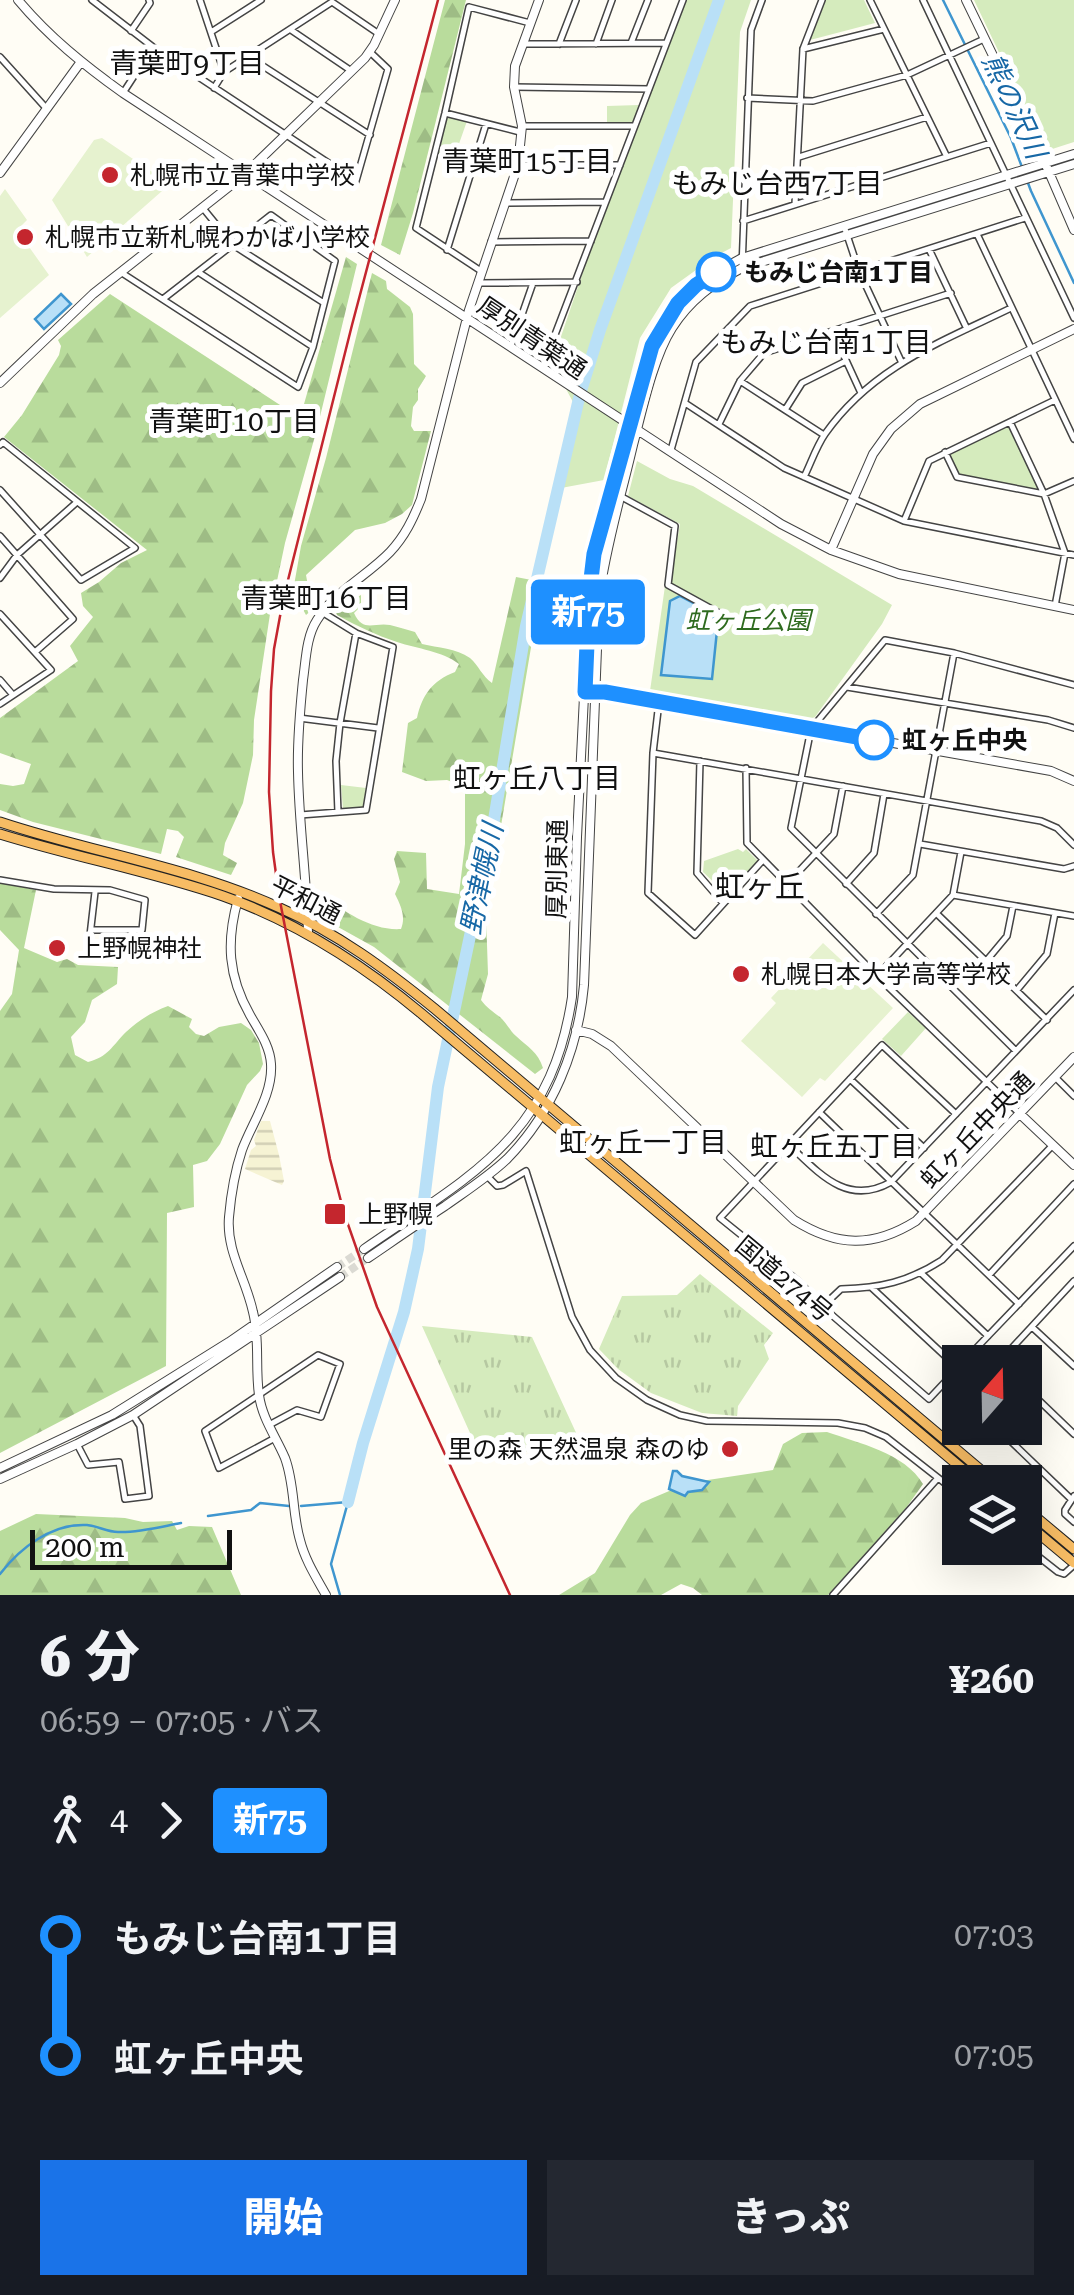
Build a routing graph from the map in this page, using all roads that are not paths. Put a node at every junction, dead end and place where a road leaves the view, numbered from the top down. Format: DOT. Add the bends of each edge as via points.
graph roads {
  1 [pos="18,0"];
  2 [pos="92,0"];
  3 [pos="149,0"];
  4 [pos="200,0"];
  5 [pos="261,0"];
  6 [pos="395,0"];
  7 [pos="539,0"];
  8 [pos="576,0"];
  9 [pos="612,0"];
  10 [pos="648,0"];
  11 [pos="683,0"];
  12 [pos="762,0"];
  13 [pos="822,0"];
  14 [pos="870,0"];
  15 [pos="923,0"];
  16 [pos="966,0"];
  17 [pos="251,3"];
  18 [pos="530,23"];
  19 [pos="884,29"];
  20 [pos="291,30"];
  21 [pos="131,32"];
  22 [pos="211,32"];
  23 [pos="379,34"];
  24 [pos="980,41"];
  25 [pos="666,43"];
  26 [pos="522,44"];
  27 [pos="559,44"];
  28 [pos="596,44"];
  29 [pos="631,44"];
  30 [pos="152,47"];
  31 [pos="803,48"];
  32 [pos="370,51"];
  33 [pos="249,56"];
  34 [pos="949,56"];
  35 [pos="0,57"];
  36 [pos="80,63"];
  37 [pos="350,70"];
  38 [pos="224,72"];
  39 [pos="907,74"];
  40 [pos="514,87"];
  41 [pos="214,88"];
  42 [pos="649,89"];
  43 [pos="124,93"];
  44 [pos="747,98"];
  45 [pos="801,101"];
  46 [pos="318,102"];
  47 [pos="46,108"];
  48 [pos="446,113"];
  49 [pos="926,116"];
  50 [pos="486,124"];
  51 [pos="635,126"];
  52 [pos="522,130"];
  53 [pos="284,135"];
  54 [pos="370,135"];
  55 [pos="991,144"];
  56 [pos="1074,154"];
  57 [pos="799,157"];
  58 [pos="947,157"];
  59 [pos="1074,164"];
  60 [pos="518,165"];
  61 [pos="620,165"];
  62 [pos="1047,167"];
  63 [pos="0,173"];
  64 [pos="245,174"];
  65 [pos="1013,178"];
  66 [pos="605,202"];
  67 [pos="504,203"];
  68 [pos="796,204"];
  69 [pos="202,207"];
  70 [pos="1025,218"];
  71 [pos="743,221"];
  72 [pos="846,230"];
  73 [pos="1074,230"];
  74 [pos="977,234"];
  75 [pos="591,241"];
  76 [pos="491,242"];
  77 [pos="233,245"];
  78 [pos="929,249"];
  79 [pos="447,250"];
  80 [pos="742,263"];
  81 [pos="120,271"];
  82 [pos="481,271"];
  83 [pos="859,271"];
  84 [pos="198,272"];
  85 [pos="533,282"];
  86 [pos="577,282"];
  87 [pos="478,283"];
  88 [pos="951,293"];
  89 [pos="163,299"];
  90 [pos="325,304"];
  91 [pos="1011,308"];
  92 [pos="880,317"];
  93 [pos="467,318"];
  94 [pos="1074,318"];
  95 [pos="968,329"];
  96 [pos="1074,330"];
  97 [pos="832,332"];
  98 [pos="312,347"];
  99 [pos="510,348"];
  100 [pos="1032,349"];
  101 [pos="901,361"];
  102 [pos="846,362"];
  103 [pos="542,369"];
  104 [pos="740,381"];
  105 [pos="0,383"];
  106 [pos="862,393"];
  107 [pos="1055,400"];
  108 [pos="685,403"];
  109 [pos="785,410"];
  110 [pos="1010,421"];
  111 [pos="718,424"];
  112 [pos="632,428"];
  113 [pos="824,436"];
  114 [pos="1074,439"];
  115 [pos="0,445"];
  116 [pos="945,452"];
  117 [pos="670,453"];
  118 [pos="804,477"];
  119 [pos="1074,481"];
  120 [pos="0,490"];
  121 [pos="1044,494"];
  122 [pos="620,496"];
  123 [pos="853,498"];
  124 [pos="77,502"];
  125 [pos="904,520"];
  126 [pos="40,534"];
  127 [pos="0,536"];
  128 [pos="831,550"];
  129 [pos="1066,553"];
  130 [pos="17,554"];
  131 [pos="1074,555"];
  132 [pos="0,578"];
  133 [pos="1055,606"];
  134 [pos="1074,610"];
  135 [pos="322,612"];
  136 [pos="719,613"];
  137 [pos="0,614"];
  138 [pos="356,633"];
  139 [pos="35,652"];
  140 [pos="954,653"];
  141 [pos="0,680"];
  142 [pos="1074,684"];
  143 [pos="846,687"];
  144 [pos="589,692"];
  145 [pos="12,694"];
  146 [pos="659,702"];
  147 [pos="0,704"];
  148 [pos="944,704"];
  149 [pos="299,718"];
  150 [pos="340,723"];
  151 [pos="378,728"];
  152 [pos="1074,728"];
  153 [pos="811,729"];
  154 [pos="936,751"];
  155 [pos="654,753"];
  156 [pos="700,761"];
  157 [pos="746,768"];
  158 [pos="1073,778"];
  159 [pos="801,779"];
  160 [pos="843,786"];
  161 [pos="884,793"];
  162 [pos="926,800"];
  163 [pos="338,812"];
  164 [pos="300,815"];
  165 [pos="0,822"];
  166 [pos="0,834"];
  167 [pos="919,844"];
  168 [pos="1074,845"];
  169 [pos="961,852"];
  170 [pos="815,854"];
  171 [pos="762,861"];
  172 [pos="1074,866"];
  173 [pos="0,880"];
  174 [pos="786,884"];
  175 [pos="846,884"];
  176 [pos="95,891"];
  177 [pos="953,895"];
  178 [pos="238,896"];
  179 [pos="724,904"];
  180 [pos="1013,905"];
  181 [pos="1056,913"];
  182 [pos="876,914"];
  183 [pos="936,914"];
  184 [pos="1074,916"];
  185 [pos="308,921"];
  186 [pos="92,930"];
  187 [pos="308,934"];
  188 [pos="581,935"];
  189 [pos="89,944"];
  190 [pos="906,944"];
  191 [pos="987,960"];
  192 [pos="877,976"];
  193 [pos="1016,990"];
  194 [pos="1073,994"];
  195 [pos="1047,1020"];
  196 [pos="568,1029"];
  197 [pos="578,1030"];
  198 [pos="1016,1051"];
  199 [pos="1074,1057"];
  200 [pos="1055,1078"];
  201 [pos="850,1079"];
  202 [pos="987,1082"];
  203 [pos="1074,1096"];
  204 [pos="540,1106"];
  205 [pos="819,1112"];
  206 [pos="956,1114"];
  207 [pos="1020,1114"];
  208 [pos="789,1145"];
  209 [pos="1053,1145"];
  210 [pos="924,1148"];
  211 [pos="1074,1165"];
  212 [pos="488,1176"];
  213 [pos="754,1182"];
  214 [pos="892,1182"];
  215 [pos="1074,1184"];
  216 [pos="924,1214"];
  217 [pos="958,1245"];
  218 [pos="1074,1246"];
  219 [pos="338,1272"];
  220 [pos="921,1273"];
  221 [pos="989,1275"];
  222 [pos="1074,1281"];
  223 [pos="872,1288"];
  224 [pos="1065,1290"];
  225 [pos="1074,1299"];
  226 [pos="1019,1304"];
  227 [pos="823,1306"];
  228 [pos="1032,1326"];
  229 [pos="256,1328"];
  230 [pos="988,1336"];
  231 [pos="979,1345"];
  232 [pos="1015,1345"];
  233 [pos="942,1349"];
  234 [pos="1074,1366"];
  235 [pos="942,1385"];
  236 [pos="259,1394"];
  237 [pos="1042,1403"];
  238 [pos="133,1415"];
  239 [pos="1074,1422"];
  240 [pos="269,1425"];
  241 [pos="1071,1431"];
  242 [pos="275,1438"];
  243 [pos="77,1444"];
  244 [pos="1015,1445"];
  245 [pos="958,1465"];
  246 [pos="974,1465"];
  247 [pos="0,1468"];
  248 [pos="0,1478"];
  249 [pos="938,1478"];
  250 [pos="942,1481"];
  251 [pos="1073,1498"];
  252 [pos="1042,1522"];
  253 [pos="1074,1522"];
  254 [pos="1042,1537"];
  255 [pos="1074,1548"];
  256 [pos="1042,1559"];
  257 [pos="1074,1564"];
  258 [pos="326,1595"];
  259 [pos="832,1595"];
  1 -- 36 [label="street, 厚別青葉通"];
  2 -- 21 [label="street"];
  3 -- 21 [label="street"];
  4 -- 22 [label="street"];
  5 -- 17 [label="street"];
  6 -- 23 [label="street"];
  7 -- 18 [label="street"];
  8 -- 27 [label="street"];
  9 -- 28 [label="street"];
  10 -- 29 [label="street"];
  11 -- 25 [label="street"];
  12 -- 44 [label="street" via="750,30"];
  13 -- 31 [label="street"];
  14 -- 19 [label="street"];
  15 -- 34 [label="street"];
  16 -- 24 [label="street"];
  17 -- 22 [label="street"];
  18 -- 26 [label="street"];
  18 -- 48 [label="street" via="469,7"];
  19 -- 31 [label="street"];
  19 -- 39 [label="street"];
  20 -- 23 [label="street" via="332,2"];
  20 -- 33 [label="street"];
  20 -- 37 [label="street"];
  21 -- 30 [label="street"];
  22 -- 38 [label="street"];
  23 -- 32 [label="street"];
  24 -- 34 [label="street"];
  24 -- 62 [label="street"];
  25 -- 29 [label="street"];
  25 -- 42 [label="street"];
  26 -- 27 [label="street"];
  26 -- 40 [label="street"];
  27 -- 28 [label="street"];
  28 -- 29 [label="street"];
  30 -- 41 [label="street"];
  30 -- 43 [label="street"];
  31 -- 45 [label="street"];
  32 -- 37 [label="street"];
  32 -- 54 [label="street" via="388,70"];
  33 -- 38 [label="street"];
  33 -- 46 [label="street"];
  34 -- 39 [label="street"];
  34 -- 55 [label="street"];
  35 -- 47 [label="street"];
  36 -- 43 [label="street, 厚別青葉通"];
  36 -- 47 [label="street"];
  37 -- 46 [label="street"];
  38 -- 41 [label="street"];
  39 -- 45 [label="street"];
  39 -- 49 [label="street"];
  40 -- 42 [label="street"];
  40 -- 52 [label="street"];
  41 -- 53 [label="street"];
  42 -- 51 [label="street"];
  43 -- 64 [label="street, 厚別青葉通"];
  44 -- 45 [label="street"];
  44 -- 71 [label="street"];
  45 -- 57 [label="street"];
  46 -- 53 [label="street"];
  46 -- 54 [label="street"];
  47 -- 63 [label="street"];
  48 -- 50 [label="street"];
  48 -- 79 [label="street" via="416,228"];
  49 -- 57 [label="street"];
  49 -- 58 [label="street"];
  50 -- 52 [label="street"];
  50 -- 79 [label="street"];
  51 -- 52 [label="street"];
  51 -- 61 [label="street"];
  52 -- 60 [label="street"];
  53 -- 54 [label="street" via="356,181"];
  53 -- 64 [label="street"];
  55 -- 58 [label="street"];
  55 -- 65 [label="street"];
  56 -- 62 [label="street, 厚別東通"];
  57 -- 68 [label="street"];
  58 -- 68 [label="street"];
  59 -- 62 [label="street, 厚別東通"];
  60 -- 61 [label="street"];
  60 -- 67 [label="street"];
  61 -- 66 [label="street"];
  62 -- 65 [label="street, 厚別東通"];
  62 -- 73 [label="street"];
  64 -- 69 [label="street"];
  64 -- 93 [label="street, 厚別青葉通"];
  65 -- 70 [label="street"];
  65 -- 72 [label="street, 厚別東通"];
  66 -- 67 [label="street"];
  66 -- 75 [label="street"];
  67 -- 76 [label="street"];
  68 -- 71 [label="street"];
  69 -- 77 [label="street"];
  69 -- 81 [label="street"];
  70 -- 74 [label="street"];
  70 -- 94 [label="street"];
  71 -- 80 [label="street"];
  72 -- 80 [label="street, 厚別東通"];
  72 -- 83 [label="street"];
  74 -- 78 [label="street"];
  74 -- 91 [label="street"];
  75 -- 76 [label="street"];
  75 -- 86 [label="street"];
  76 -- 82 [label="street"];
  77 -- 84 [label="street"];
  77 -- 90 [label="street"];
  77 -- 90 [label="street" via="270,215 336,261"];
  78 -- 83 [label="street"];
  78 -- 88 [label="street"];
  79 -- 82 [label="street"];
  80 -- 112 [label="street, 厚別東通" via="694,300 670,331"];
  81 -- 89 [label="street"];
  81 -- 105 [label="street"];
  82 -- 87 [label="street"];
  83 -- 92 [label="street"];
  83 -- 108 [label="street" via="750,306 696,362"];
  84 -- 89 [label="street"];
  84 -- 98 [label="street"];
  85 -- 86 [label="street"];
  85 -- 87 [label="street"];
  85 -- 99 [label="street"];
  86 -- 103 [label="street"];
  87 -- 93 [label="street"];
  88 -- 92 [label="street"];
  88 -- 95 [label="street"];
  89 -- 98 [label="street" via="298,386"];
  90 -- 98 [label="street"];
  91 -- 95 [label="street"];
  91 -- 100 [label="street"];
  92 -- 97 [label="street"];
  92 -- 101 [label="street"];
  93 -- 99 [label="street, 厚別青葉通"];
  93 -- 135 [label="street" via="409,528"];
  95 -- 101 [label="street"];
  96 -- 100 [label="street"];
  97 -- 102 [label="street"];
  97 -- 104 [label="street" via="764,353"];
  99 -- 103 [label="street, 厚別青葉通"];
  100 -- 107 [label="street"];
  100 -- 123 [label="street" via="920,404 873,454"];
  101 -- 106 [label="street"];
  102 -- 106 [label="street"];
  102 -- 109 [label="street" via="802,383"];
  103 -- 112 [label="street, 厚別青葉通"];
  104 -- 109 [label="street"];
  104 -- 111 [label="street"];
  106 -- 113 [label="street"];
  107 -- 110 [label="street"];
  107 -- 114 [label="street"];
  108 -- 111 [label="street"];
  108 -- 117 [label="street"];
  109 -- 113 [label="street"];
  110 -- 116 [label="street"];
  110 -- 121 [label="street"];
  111 -- 118 [label="street"];
  112 -- 117 [label="street, 厚別青葉通"];
  112 -- 122 [label="street, 厚別東通"];
  112 -- 144 [label="street, 厚別東通" via="594,554"];
  113 -- 118 [label="street"];
  115 -- 124 [label="street"];
  116 -- 121 [label="street" via="957,478"];
  116 -- 125 [label="street" via="929,460"];
  117 -- 128 [label="street, 厚別青葉通"];
  118 -- 123 [label="street"];
  119 -- 121 [label="street"];
  120 -- 126 [label="street"];
  121 -- 129 [label="street"];
  122 -- 136 [label="street" via="675,526 668,585"];
  122 -- 144 [label="street, 厚別東通" via="604,561"];
  123 -- 125 [label="street"];
  123 -- 128 [label="street"];
  124 -- 126 [label="street"];
  124 -- 126 [label="street" via="136,548 82,580"];
  125 -- 129 [label="street"];
  126 -- 130 [label="street"];
  127 -- 130 [label="street"];
  128 -- 133 [label="street, 厚別青葉通" via="899,574"];
  129 -- 131 [label="street"];
  129 -- 133 [label="street"];
  130 -- 132 [label="street"];
  130 -- 139 [label="street" via="73,619"];
  133 -- 134 [label="street, 厚別青葉通"];
  135 -- 138 [label="street"];
  135 -- 149 [label="street" via="307,649"];
  137 -- 139 [label="street"];
  138 -- 150 [label="street"];
  138 -- 151 [label="street" via="393,648"];
  139 -- 145 [label="street" via="51,670"];
  140 -- 142 [label="street"];
  140 -- 143 [label="street" via="885,640"];
  140 -- 148 [label="street"];
  141 -- 145 [label="street"];
  143 -- 148 [label="street"];
  143 -- 153 [label="street"];
  144 -- 146 [label="street"];
  144 -- 188 [label="street, 厚別東通"];
  145 -- 147 [label="street"];
  146 -- 153 [label="street"];
  146 -- 155 [label="street"];
  148 -- 152 [label="street"];
  148 -- 154 [label="street"];
  149 -- 150 [label="street"];
  149 -- 164 [label="street"];
  150 -- 151 [label="street"];
  150 -- 163 [label="street"];
  151 -- 163 [label="street" via="366,810"];
  153 -- 154 [label="street"];
  153 -- 159 [label="street"];
  154 -- 158 [label="street"];
  154 -- 162 [label="street"];
  155 -- 156 [label="street"];
  155 -- 179 [label="street" via="648,893 695,935"];
  156 -- 157 [label="street"];
  156 -- 179 [label="street" via="697,874"];
  157 -- 159 [label="street"];
  157 -- 171 [label="street" via="746,843"];
  159 -- 160 [label="street"];
  159 -- 170 [label="street" via="791,828"];
  160 -- 161 [label="street"];
  160 -- 170 [label="street" via="834,834"];
  161 -- 162 [label="street"];
  161 -- 175 [label="street" via="874,853"];
  162 -- 167 [label="street"];
  162 -- 168 [label="street" via="1041,822"];
  163 -- 164 [label="street"];
  164 -- 185 [label="street"];
  165 -- 178 [label="highway, 平和通" via="162,866"];
  166 -- 178 [label="highway, 平和通"];
  167 -- 169 [label="street"];
  167 -- 182 [label="street" via="913,875"];
  169 -- 172 [label="street"];
  169 -- 177 [label="street"];
  170 -- 174 [label="street"];
  170 -- 175 [label="street"];
  171 -- 174 [label="street"];
  171 -- 179 [label="street"];
  173 -- 176 [label="street"];
  174 -- 192 [label="street"];
  175 -- 182 [label="street"];
  176 -- 186 [label="street"];
  176 -- 186 [label="street" via="144,900 142,930"];
  177 -- 180 [label="street"];
  177 -- 183 [label="street"];
  178 -- 185 [label="highway, 平和通"];
  178 -- 187 [label="highway, 平和通"];
  178 -- 229 [label="street" via="231,972 271,1067 238,1165 229,1218"];
  180 -- 181 [label="street"];
  180 -- 191 [label="street" via="1007,936"];
  181 -- 184 [label="street"];
  181 -- 193 [label="street" via="1047,954"];
  182 -- 190 [label="street"];
  183 -- 190 [label="street"];
  183 -- 191 [label="street"];
  185 -- 187 [label="street"];
  185 -- 204 [label="highway, 平和通" via="435,1010"];
  186 -- 189 [label="street"];
  187 -- 204 [label="highway, 平和通" via="372,975"];
  188 -- 196 [label="street, 厚別東通"];
  188 -- 197 [label="street, 厚別東通"];
  190 -- 192 [label="street"];
  190 -- 198 [label="street"];
  191 -- 193 [label="street"];
  192 -- 202 [label="street"];
  193 -- 195 [label="street"];
  194 -- 195 [label="street"];
  195 -- 198 [label="street"];
  196 -- 197 [label="street, 虹ヶ丘中央通"];
  196 -- 204 [label="street, 厚別東通"];
  197 -- 204 [label="street, 厚別東通" via="568,1062"];
  197 -- 213 [label="street, 虹ヶ丘中央通" via="611,1046"];
  198 -- 202 [label="street"];
  199 -- 200 [label="street, 虹ヶ丘中央通"];
  200 -- 203 [label="street"];
  200 -- 207 [label="street, 虹ヶ丘中央通"];
  201 -- 205 [label="street"];
  201 -- 206 [label="street" via="882,1045"];
  201 -- 210 [label="street"];
  202 -- 206 [label="street"];
  202 -- 207 [label="street"];
  204 -- 212 [label="street, 厚別東通" via="515,1150"];
  204 -- 212 [label="street, 厚別東通" via="495,1155 366,1254"];
  204 -- 245 [label="highway, 国道274号"];
  204 -- 246 [label="highway, 国道274号"];
  205 -- 208 [label="street"];
  205 -- 214 [label="street"];
  206 -- 210 [label="street"];
  207 -- 209 [label="street"];
  207 -- 216 [label="street, 虹ヶ丘中央通"];
  208 -- 213 [label="street"];
  208 -- 214 [label="street" via="841,1187 870,1190"];
  209 -- 211 [label="street"];
  209 -- 217 [label="street"];
  210 -- 214 [label="street"];
  212 -- 249 [label="street" via="497,1186 526,1171 572,1317 590,1350 647,1400 707,1421 865,1428 886,1436"];
  213 -- 216 [label="street, 虹ヶ丘中央通" via="810,1231 845,1241 897,1233"];
  213 -- 227 [label="street" via="720,1218"];
  214 -- 216 [label="street"];
  215 -- 221 [label="street"];
  216 -- 217 [label="street"];
  217 -- 220 [label="street"];
  217 -- 221 [label="street"];
  218 -- 226 [label="street"];
  219 -- 229 [label="street"];
  220 -- 223 [label="street"];
  220 -- 230 [label="street"];
  221 -- 226 [label="street"];
  222 -- 224 [label="street"];
  223 -- 227 [label="street" via="841,1289"];
  223 -- 233 [label="street"];
  224 -- 225 [label="street"];
  224 -- 228 [label="street"];
  226 -- 230 [label="street"];
  227 -- 235 [label="street" via="929,1399"];
  228 -- 232 [label="street"];
  228 -- 234 [label="street"];
  229 -- 236 [label="street"];
  229 -- 238 [label="street"];
  229 -- 247 [label="street" via="112,1416"];
  230 -- 231 [label="street"];
  236 -- 240 [label="street"];
  236 -- 240 [label="street" via="318,1355 340,1364 322,1418 297,1410"];
  236 -- 242 [label="street" via="205,1431 219,1468"];
  237 -- 241 [label="street"];
  238 -- 243 [label="street"];
  238 -- 243 [label="street" via="150,1496 125,1499 119,1462 88,1464"];
  239 -- 241 [label="street"];
  240 -- 242 [label="street"];
  242 -- 258 [label="street" via="291,1478 302,1550"];
  243 -- 248 [label="street"];
  244 -- 251 [label="street"];
  249 -- 250 [label="street"];
  249 -- 259 [label="street"];
  251 -- 253 [label="street" via="1065,1514"];
  252 -- 255 [label="highway"];
  254 -- 257 [label="highway"];
  256 -- 257 [label="street" via="1064,1574"];
}
